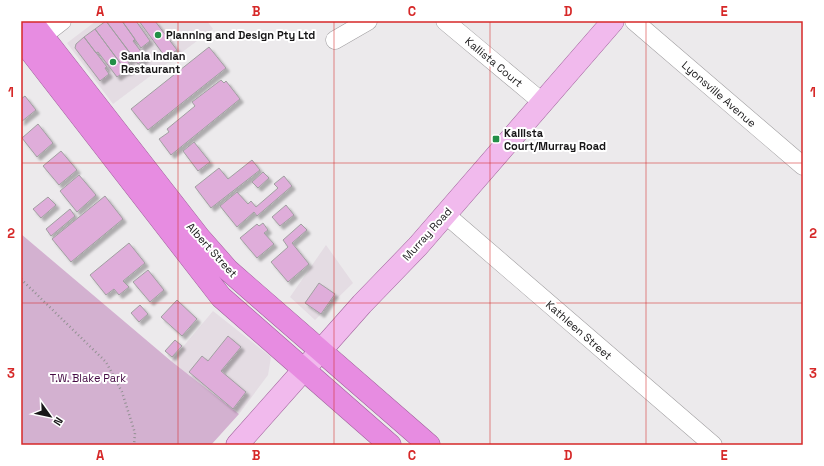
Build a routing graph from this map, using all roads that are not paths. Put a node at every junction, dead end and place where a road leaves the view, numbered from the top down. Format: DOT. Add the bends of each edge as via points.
graph roads {
  1 [pos="62,21"];
  2 [pos="368,21"];
  3 [pos="446,21"];
  4 [pos="613,21"];
  5 [pos="634,21"];
  6 [pos="31,36"];
  7 [pos="335,40"];
  8 [pos="542,102"];
  9 [pos="803,166"];
  10 [pos="445,214"];
  11 [pos="190,243"];
  12 [pos="321,351"];
  13 [pos="304,371"];
  14 [pos="237,445"];
  15 [pos="390,445"];
  16 [pos="429,445"];
  17 [pos="712,445"];
  1 -- 6 [label="street"];
  2 -- 7 [label="street"];
  3 -- 8 [label="street, Kallista Court"];
  4 -- 8 [label="main road, Murray Road"];
  5 -- 9 [label="street, Lyonsville Avenue"];
  6 -- 11 [label="highway, Albert Street"];
  8 -- 10 [label="main road, Murray Road"];
  10 -- 12 [label="main road, Murray Road"];
  10 -- 17 [label="street, Kathleen Street"];
  11 -- 12 [label="highway, Albert Street" via="228,270"];
  11 -- 13 [label="highway, Albert Street" via="221,297"];
  12 -- 13 [label="main road, Murray Road"];
  12 -- 16 [label="highway, Albert Street"];
  13 -- 14 [label="main road, Murray Road"];
  13 -- 15 [label="highway, Albert Street"];
}
